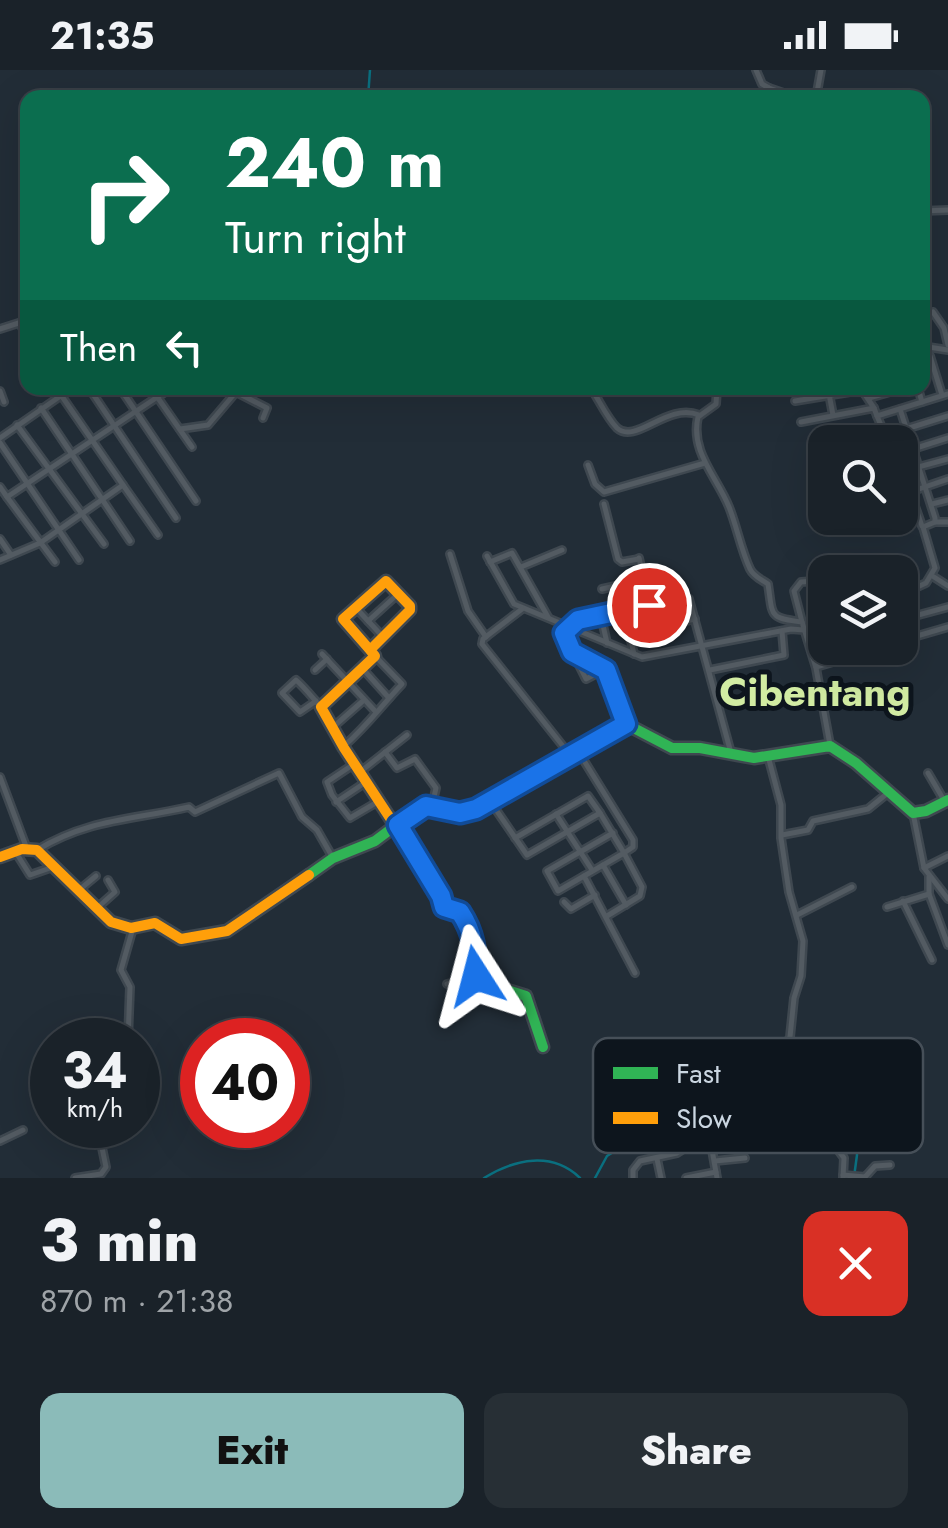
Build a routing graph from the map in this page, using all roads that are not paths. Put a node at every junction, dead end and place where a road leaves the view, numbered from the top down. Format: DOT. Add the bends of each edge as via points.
graph roads {
  1 [pos="756,70"];
  2 [pos="769,88"];
  3 [pos="765,90"];
  4 [pos="775,90"];
  5 [pos="933,312"];
  6 [pos="948,348"];
  7 [pos="930,356"];
  8 [pos="0,391"];
  9 [pos="945,394"];
  10 [pos="61,395"];
  11 [pos="93,395"];
  12 [pos="125,395"];
  13 [pos="233,395"];
  14 [pos="244,395"];
  15 [pos="595,395"];
  16 [pos="717,395"];
  17 [pos="825,395"];
  18 [pos="830,395"];
  19 [pos="867,395"];
  20 [pos="879,395"];
  21 [pos="920,395"];
  22 [pos="157,396"];
  23 [pos="870,398"];
  24 [pos="795,401"];
  25 [pos="4,402"];
  26 [pos="922,402"];
  27 [pos="41,408"];
  28 [pos="874,408"];
  29 [pos="900,409"];
  30 [pos="135,411"];
  31 [pos="699,415"];
  32 [pos="833,415"];
  33 [pos="877,416"];
  34 [pos="948,416"];
  35 [pos="262,418"];
  36 [pos="801,422"];
  37 [pos="17,425"];
  38 [pos="881,425"];
  39 [pos="905,425"];
  40 [pos="918,425"];
  41 [pos="114,426"];
  42 [pos="180,429"];
  43 [pos="948,438"];
  44 [pos="0,440"];
  45 [pos="92,440"];
  46 [pos="192,447"];
  47 [pos="918,447"];
  48 [pos="72,454"];
  49 [pos="948,459"];
  50 [pos="588,464"];
  51 [pos="705,464"];
  52 [pos="918,467"];
  53 [pos="49,469"];
  54 [pos="948,479"];
  55 [pos="27,484"];
  56 [pos="124,485"];
  57 [pos="924,486"];
  58 [pos="0,488"];
  59 [pos="7,497"];
  60 [pos="103,500"];
  61 [pos="948,500"];
  62 [pos="196,501"];
  63 [pos="604,504"];
  64 [pos="931,505"];
  65 [pos="82,514"];
  66 [pos="176,518"];
  67 [pos="935,522"];
  68 [pos="948,522"];
  69 [pos="923,527"];
  70 [pos="58,530"];
  71 [pos="158,535"];
  72 [pos="0,539"];
  73 [pos="130,542"];
  74 [pos="40,543"];
  75 [pos="104,544"];
  76 [pos="562,550"];
  77 [pos="450,554"];
  78 [pos="11,555"];
  79 [pos="0,560"];
  80 [pos="79,560"];
  81 [pos="54,562"];
  82 [pos="521,567"];
  83 [pos="933,576"];
  84 [pos="644,580"];
  85 [pos="808,581"];
  86 [pos="918,585"];
  87 [pos="948,586"];
  88 [pos="602,590"];
  89 [pos="399,593"];
  90 [pos="649,605"];
  91 [pos="948,607"];
  92 [pos="356,608"];
  93 [pos="523,608"];
  94 [pos="624,610"];
  95 [pos="918,614"];
  96 [pos="600,615"];
  97 [pos="549,619"];
  98 [pos="695,619"];
  99 [pos="368,621"];
  100 [pos="802,622"];
  101 [pos="568,627"];
  102 [pos="655,628"];
  103 [pos="948,628"];
  104 [pos="808,629"];
  105 [pos="804,630"];
  106 [pos="782,631"];
  107 [pos="629,634"];
  108 [pos="486,636"];
  109 [pos="918,636"];
  110 [pos="383,637"];
  111 [pos="607,642"];
  112 [pos="703,647"];
  113 [pos="372,653"];
  114 [pos="574,654"];
  115 [pos="634,654"];
  116 [pos="825,665"];
  117 [pos="362,668"];
  118 [pos="605,668"];
  119 [pos="816,668"];
  120 [pos="315,670"];
  121 [pos="710,670"];
  122 [pos="348,682"];
  123 [pos="389,698"];
  124 [pos="364,699"];
  125 [pos="318,704"];
  126 [pos="376,712"];
  127 [pos="626,724"];
  128 [pos="332,728"];
  129 [pos="406,735"];
  130 [pos="343,746"];
  131 [pos="830,746"];
  132 [pos="385,752"];
  133 [pos="574,753"];
  134 [pos="731,753"];
  135 [pos="768,756"];
  136 [pos="360,773"];
  137 [pos="928,773"];
  138 [pos="0,777"];
  139 [pos="889,792"];
  140 [pos="380,800"];
  141 [pos="490,801"];
  142 [pos="946,801"];
  143 [pos="336,802"];
  144 [pos="432,806"];
  145 [pos="600,813"];
  146 [pos="912,813"];
  147 [pos="556,814"];
  148 [pos="398,825"];
  149 [pos="568,832"];
  150 [pos="613,833"];
  151 [pos="782,835"];
  152 [pos="515,838"];
  153 [pos="26,850"];
  154 [pos="580,851"];
  155 [pos="624,852"];
  156 [pos="948,856"];
  157 [pos="0,857"];
  158 [pos="333,858"];
  159 [pos="603,865"];
  160 [pos="56,866"];
  161 [pos="924,868"];
  162 [pos="592,871"];
  163 [pos="96,876"];
  164 [pos="584,876"];
  165 [pos="929,877"];
  166 [pos="108,880"];
  167 [pos="852,887"];
  168 [pos="79,890"];
  169 [pos="595,894"];
  170 [pos="929,894"];
  171 [pos="948,899"];
  172 [pos="903,901"];
  173 [pos="564,902"];
  174 [pos="626,905"];
  175 [pos="886,907"];
  176 [pos="97,908"];
  177 [pos="608,916"];
  178 [pos="796,916"];
  179 [pos="133,928"];
  180 [pos="948,944"];
  181 [pos="932,960"];
  182 [pos="635,973"];
  183 [pos="476,976"];
  184 [pos="447,984"];
  185 [pos="129,1018"];
  186 [pos="789,1038"];
  187 [pos="544,1047"];
  188 [pos="23,1130"];
  189 [pos="0,1141"];
  190 [pos="102,1148"];
  191 [pos="675,1153"];
  192 [pos="713,1153"];
  193 [pos="745,1158"];
  194 [pos="657,1159"];
  195 [pos="715,1162"];
  196 [pos="890,1165"];
  197 [pos="716,1175"];
  198 [pos="843,1177"];
  199 [pos="75,1178"];
  200 [pos="633,1178"];
  201 [pos="661,1178"];
  202 [pos="686,1178"];
  1 -- 2 [label="street"];
  2 -- 3 [label="street"];
  2 -- 4 [label="street"];
  5 -- 6 [label="street"];
  7 -- 9 [label="street"];
  8 -- 25 [label="street"];
  9 -- 26 [label="street"];
  10 -- 27 [label="street"];
  10 -- 45 [label="street"];
  11 -- 41 [label="street"];
  12 -- 30 [label="street"];
  13 -- 42 [label="street" via="208,425"];
  14 -- 35 [label="street" via="266,408"];
  15 -- 31 [label="street" via="624,432 671,414"];
  16 -- 31 [label="street" via="716,404"];
  17 -- 24 [label="street"];
  18 -- 32 [label="street"];
  19 -- 23 [label="street"];
  20 -- 23 [label="street"];
  21 -- 26 [label="street"];
  22 -- 30 [label="street"];
  22 -- 42 [label="street"];
  23 -- 28 [label="street"];
  26 -- 29 [label="street"];
  27 -- 37 [label="street"];
  27 -- 48 [label="street"];
  28 -- 32 [label="street"];
  28 -- 33 [label="street"];
  29 -- 33 [label="street"];
  29 -- 39 [label="street"];
  30 -- 41 [label="street"];
  30 -- 62 [label="street"];
  31 -- 51 [label="street" via="696,432"];
  32 -- 36 [label="street"];
  33 -- 38 [label="street"];
  34 -- 40 [label="street"];
  37 -- 44 [label="street"];
  37 -- 53 [label="street"];
  41 -- 45 [label="street"];
  41 -- 66 [label="street"];
  42 -- 46 [label="street"];
  43 -- 47 [label="street"];
  44 -- 55 [label="street"];
  45 -- 48 [label="street"];
  45 -- 56 [label="street"];
  48 -- 53 [label="street"];
  48 -- 60 [label="street"];
  49 -- 52 [label="street"];
  50 -- 51 [label="street" via="604,492"];
  51 -- 100 [label="street" via="730,508 748,566 768,584 773,616"];
  52 -- 57 [label="street"];
  53 -- 55 [label="street"];
  53 -- 65 [label="street"];
  54 -- 57 [label="street"];
  55 -- 59 [label="street"];
  55 -- 70 [label="street"];
  56 -- 60 [label="street"];
  56 -- 71 [label="street"];
  57 -- 64 [label="street"];
  57 -- 69 [label="street" via="910,492"];
  58 -- 59 [label="street"];
  59 -- 74 [label="street"];
  60 -- 65 [label="street"];
  60 -- 73 [label="street"];
  61 -- 64 [label="street"];
  63 -- 84 [label="street" via="616,556 622,562 639,557"];
  64 -- 67 [label="street"];
  65 -- 70 [label="street"];
  65 -- 75 [label="street"];
  67 -- 68 [label="street"];
  67 -- 69 [label="street"];
  69 -- 83 [label="street"];
  70 -- 74 [label="street"];
  70 -- 80 [label="street"];
  72 -- 78 [label="street"];
  74 -- 78 [label="street"];
  74 -- 81 [label="street"];
  76 -- 82 [label="street"];
  77 -- 108 [label="street" via="468,611"];
  78 -- 79 [label="street"];
  82 -- 93 [label="street" via="511,553 489,559 512,603"];
  82 -- 97 [label="street"];
  83 -- 86 [label="street"];
  83 -- 87 [label="street"];
  84 -- 88 [label="street"];
  84 -- 90 [label="street"];
  85 -- 100 [label="street" via="794,587"];
  89 -- 92 [label="street" via="384,582"];
  89 -- 99 [label="street"];
  89 -- 110 [label="street" via="410,610"];
  90 -- 94 [label="street"];
  90 -- 98 [label="street" via="687,598"];
  90 -- 102 [label="street"];
  91 -- 95 [label="street"];
  92 -- 99 [label="street"];
  92 -- 113 [label="street" via="344,621"];
  93 -- 97 [label="street"];
  93 -- 108 [label="street"];
  94 -- 96 [label="street"];
  94 -- 107 [label="street"];
  96 -- 101 [label="street"];
  96 -- 111 [label="street"];
  97 -- 101 [label="street"];
  98 -- 102 [label="street"];
  98 -- 112 [label="street"];
  99 -- 110 [label="street"];
  100 -- 105 [label="street"];
  101 -- 111 [label="street"];
  101 -- 114 [label="street" via="564,637"];
  102 -- 107 [label="street"];
  103 -- 109 [label="street"];
  104 -- 105 [label="street"];
  105 -- 106 [label="street"];
  105 -- 119 [label="street"];
  106 -- 112 [label="street"];
  106 -- 121 [label="street" via="784,656"];
  107 -- 115 [label="street"];
  108 -- 133 [label="street" via="487,650"];
  110 -- 113 [label="street"];
  111 -- 115 [label="street"];
  112 -- 115 [label="street"];
  112 -- 121 [label="street"];
  113 -- 117 [label="street"];
  113 -- 123 [label="street" via="402,684"];
  114 -- 118 [label="street"];
  114 -- 118 [label="street" via="586,679"];
  116 -- 119 [label="street"];
  117 -- 122 [label="street"];
  117 -- 123 [label="street"];
  118 -- 127 [label="street"];
  119 -- 131 [label="street"];
  120 -- 122 [label="street" via="324,656"];
  121 -- 134 [label="street"];
  122 -- 124 [label="street"];
  122 -- 125 [label="street"];
  123 -- 126 [label="street"];
  124 -- 126 [label="street"];
  124 -- 128 [label="street"];
  125 -- 125 [label="street" via="296,680 282,693 301,712"];
  125 -- 128 [label="street"];
  126 -- 130 [label="street"];
  127 -- 133 [label="street"];
  127 -- 134 [label="street" via="672,748"];
  128 -- 130 [label="street"];
  129 -- 132 [label="street"];
  130 -- 136 [label="street"];
  131 -- 135 [label="street"];
  131 -- 139 [label="street"];
  132 -- 136 [label="street"];
  132 -- 144 [label="street" via="398,768 415,759 436,788"];
  133 -- 141 [label="street"];
  133 -- 155 [label="street" via="634,840"];
  134 -- 135 [label="street"];
  135 -- 151 [label="street"];
  136 -- 140 [label="street"];
  136 -- 143 [label="street"];
  136 -- 143 [label="street" via="326,783"];
  137 -- 142 [label="street"];
  138 -- 153 [label="street"];
  139 -- 146 [label="street"];
  139 -- 151 [label="street" via="868,808"];
  140 -- 143 [label="street" via="352,818"];
  140 -- 148 [label="street"];
  141 -- 144 [label="street" via="460,813"];
  141 -- 152 [label="street"];
  142 -- 146 [label="street"];
  144 -- 148 [label="street"];
  145 -- 147 [label="street" via="588,796"];
  145 -- 149 [label="street"];
  145 -- 150 [label="street"];
  146 -- 161 [label="street"];
  147 -- 149 [label="street"];
  147 -- 152 [label="street"];
  148 -- 158 [label="street"];
  148 -- 183 [label="street" via="444,907 460,912 468,925"];
  149 -- 152 [label="street" via="530,855"];
  149 -- 154 [label="street"];
  150 -- 154 [label="street"];
  150 -- 155 [label="street"];
  151 -- 178 [label="street"];
  153 -- 157 [label="street"];
  153 -- 158 [label="street" via="114,820 189,807 195,812 279,772"];
  153 -- 160 [label="street"];
  153 -- 160 [label="street" via="30,875"];
  154 -- 162 [label="street"];
  154 -- 164 [label="street" via="547,873 558,891"];
  155 -- 159 [label="street"];
  155 -- 174 [label="street" via="643,892"];
  156 -- 161 [label="street"];
  158 -- 179 [label="street" via="226,931 182,939 155,923"];
  159 -- 162 [label="street"];
  159 -- 174 [label="street"];
  160 -- 168 [label="street"];
  161 -- 165 [label="street"];
  162 -- 164 [label="street"];
  163 -- 168 [label="street"];
  164 -- 169 [label="street"];
  165 -- 170 [label="street"];
  165 -- 171 [label="street"];
  166 -- 176 [label="street" via="115,892"];
  167 -- 178 [label="street"];
  168 -- 176 [label="street"];
  169 -- 173 [label="street" via="570,910"];
  169 -- 177 [label="street"];
  170 -- 172 [label="street"];
  170 -- 180 [label="street"];
  172 -- 175 [label="street"];
  172 -- 181 [label="street"];
  174 -- 177 [label="street"];
  176 -- 179 [label="street"];
  177 -- 182 [label="street"];
  178 -- 186 [label="street" via="804,956"];
  179 -- 185 [label="street" via="120,970 130,987"];
  183 -- 184 [label="street"];
  183 -- 187 [label="street" via="526,996"];
  188 -- 189 [label="street"];
  190 -- 199 [label="street" via="106,1168"];
  191 -- 194 [label="street"];
  192 -- 195 [label="street"];
  193 -- 195 [label="street"];
  194 -- 200 [label="street" via="636,1164"];
  194 -- 201 [label="street"];
  195 -- 197 [label="street"];
  196 -- 198 [label="street"];
  197 -- 202 [label="street"];
}
